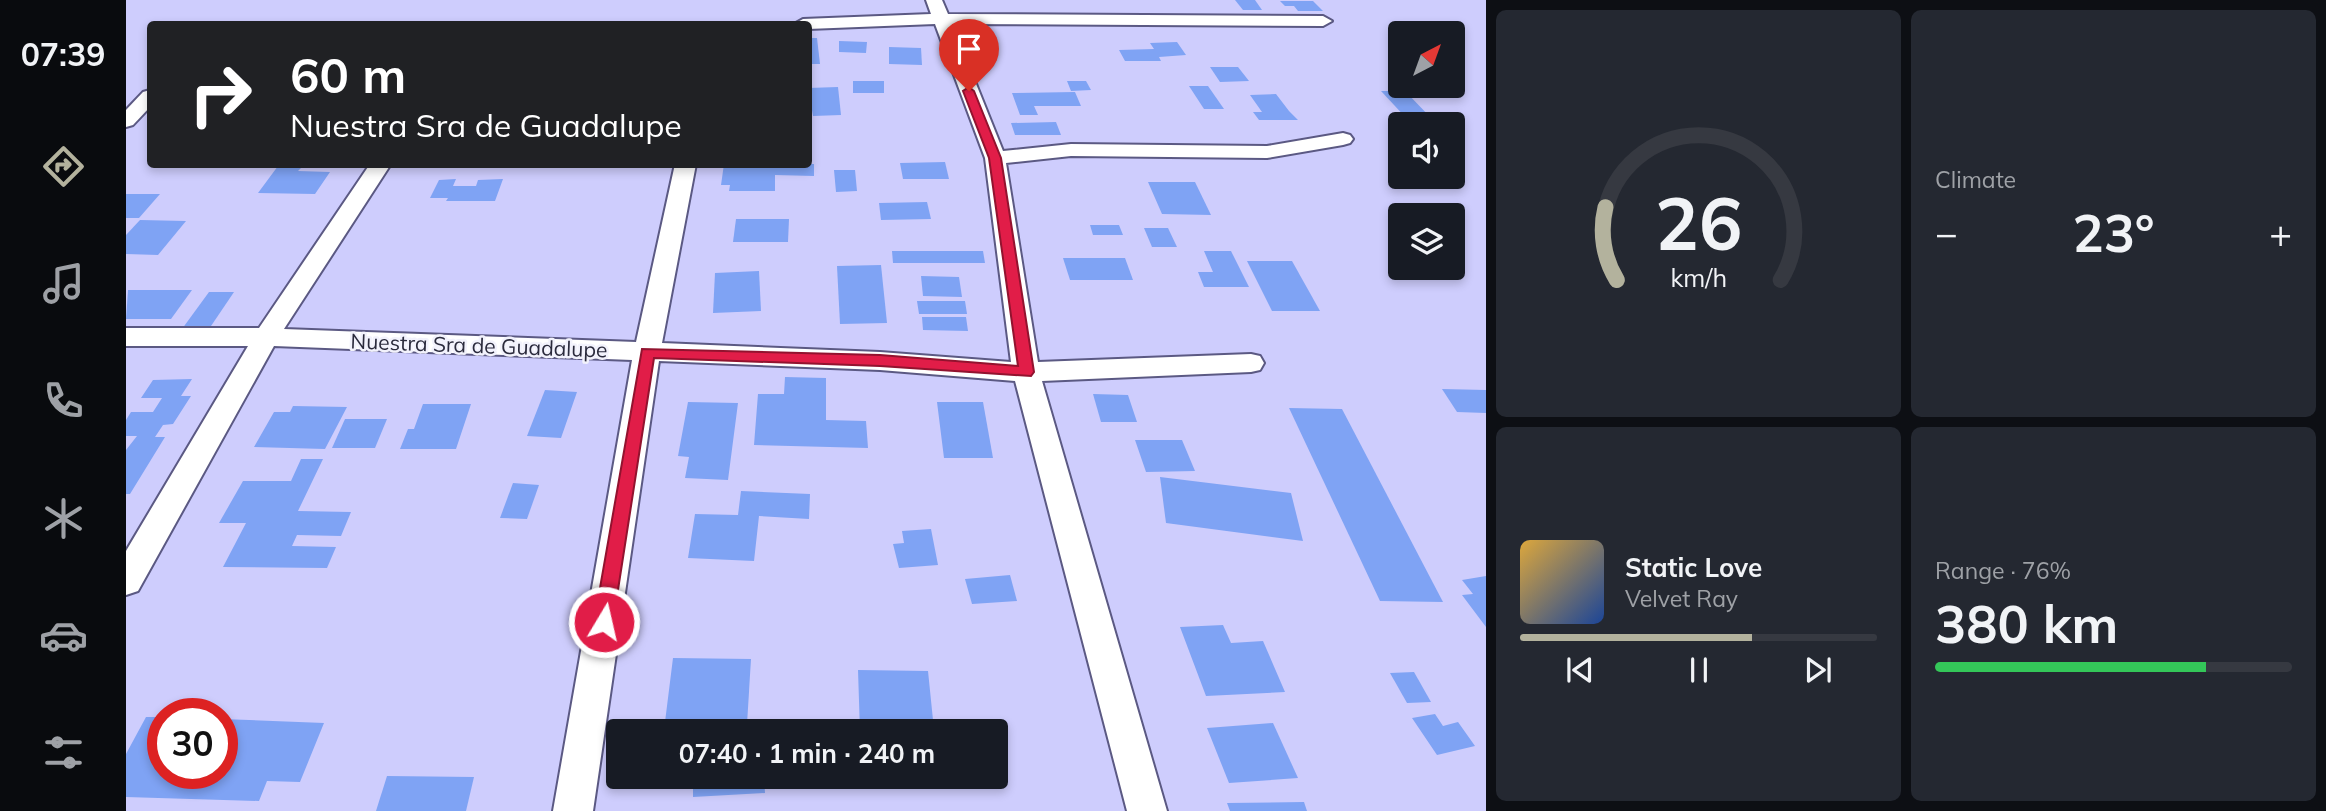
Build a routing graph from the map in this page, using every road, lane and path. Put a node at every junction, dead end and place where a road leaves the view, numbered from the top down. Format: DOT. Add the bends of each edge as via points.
graph roads {
  1 [pos="937,9"];
  2 [pos="1323,21"];
  3 [pos="812,23"];
  4 [pos="147,99"];
  5 [pos="126,121"];
  6 [pos="1343,139"];
  7 [pos="995,158"];
  8 [pos="378,168"];
  9 [pos="685,168"];
  10 [pos="126,337"];
  11 [pos="266,337"];
  12 [pos="648,353"];
  13 [pos="1251,363"];
  14 [pos="1026,372"];
  15 [pos="126,581"];
  16 [pos="573,811"];
  17 [pos="1147,811"];
  1 -- 2 [label="street"];
  1 -- 3 [label="street"];
  1 -- 7 [label="street"];
  4 -- 5 [label="street"];
  6 -- 7 [label="street" via="1267,152 1070,150"];
  7 -- 14 [label="street"];
  8 -- 11 [label="street"];
  9 -- 12 [label="street"];
  10 -- 11 [label="street, Nuestra Sra de Guadalupe"];
  11 -- 12 [label="street, Nuestra Sra de Guadalupe"];
  11 -- 15 [label="street"];
  12 -- 14 [label="street, Nuestra Sra de Guadalupe" via="880,361"];
  12 -- 16 [label="street"];
  13 -- 14 [label="street, Nuestra Sra de Guadalupe"];
  14 -- 17 [label="street"];
}
